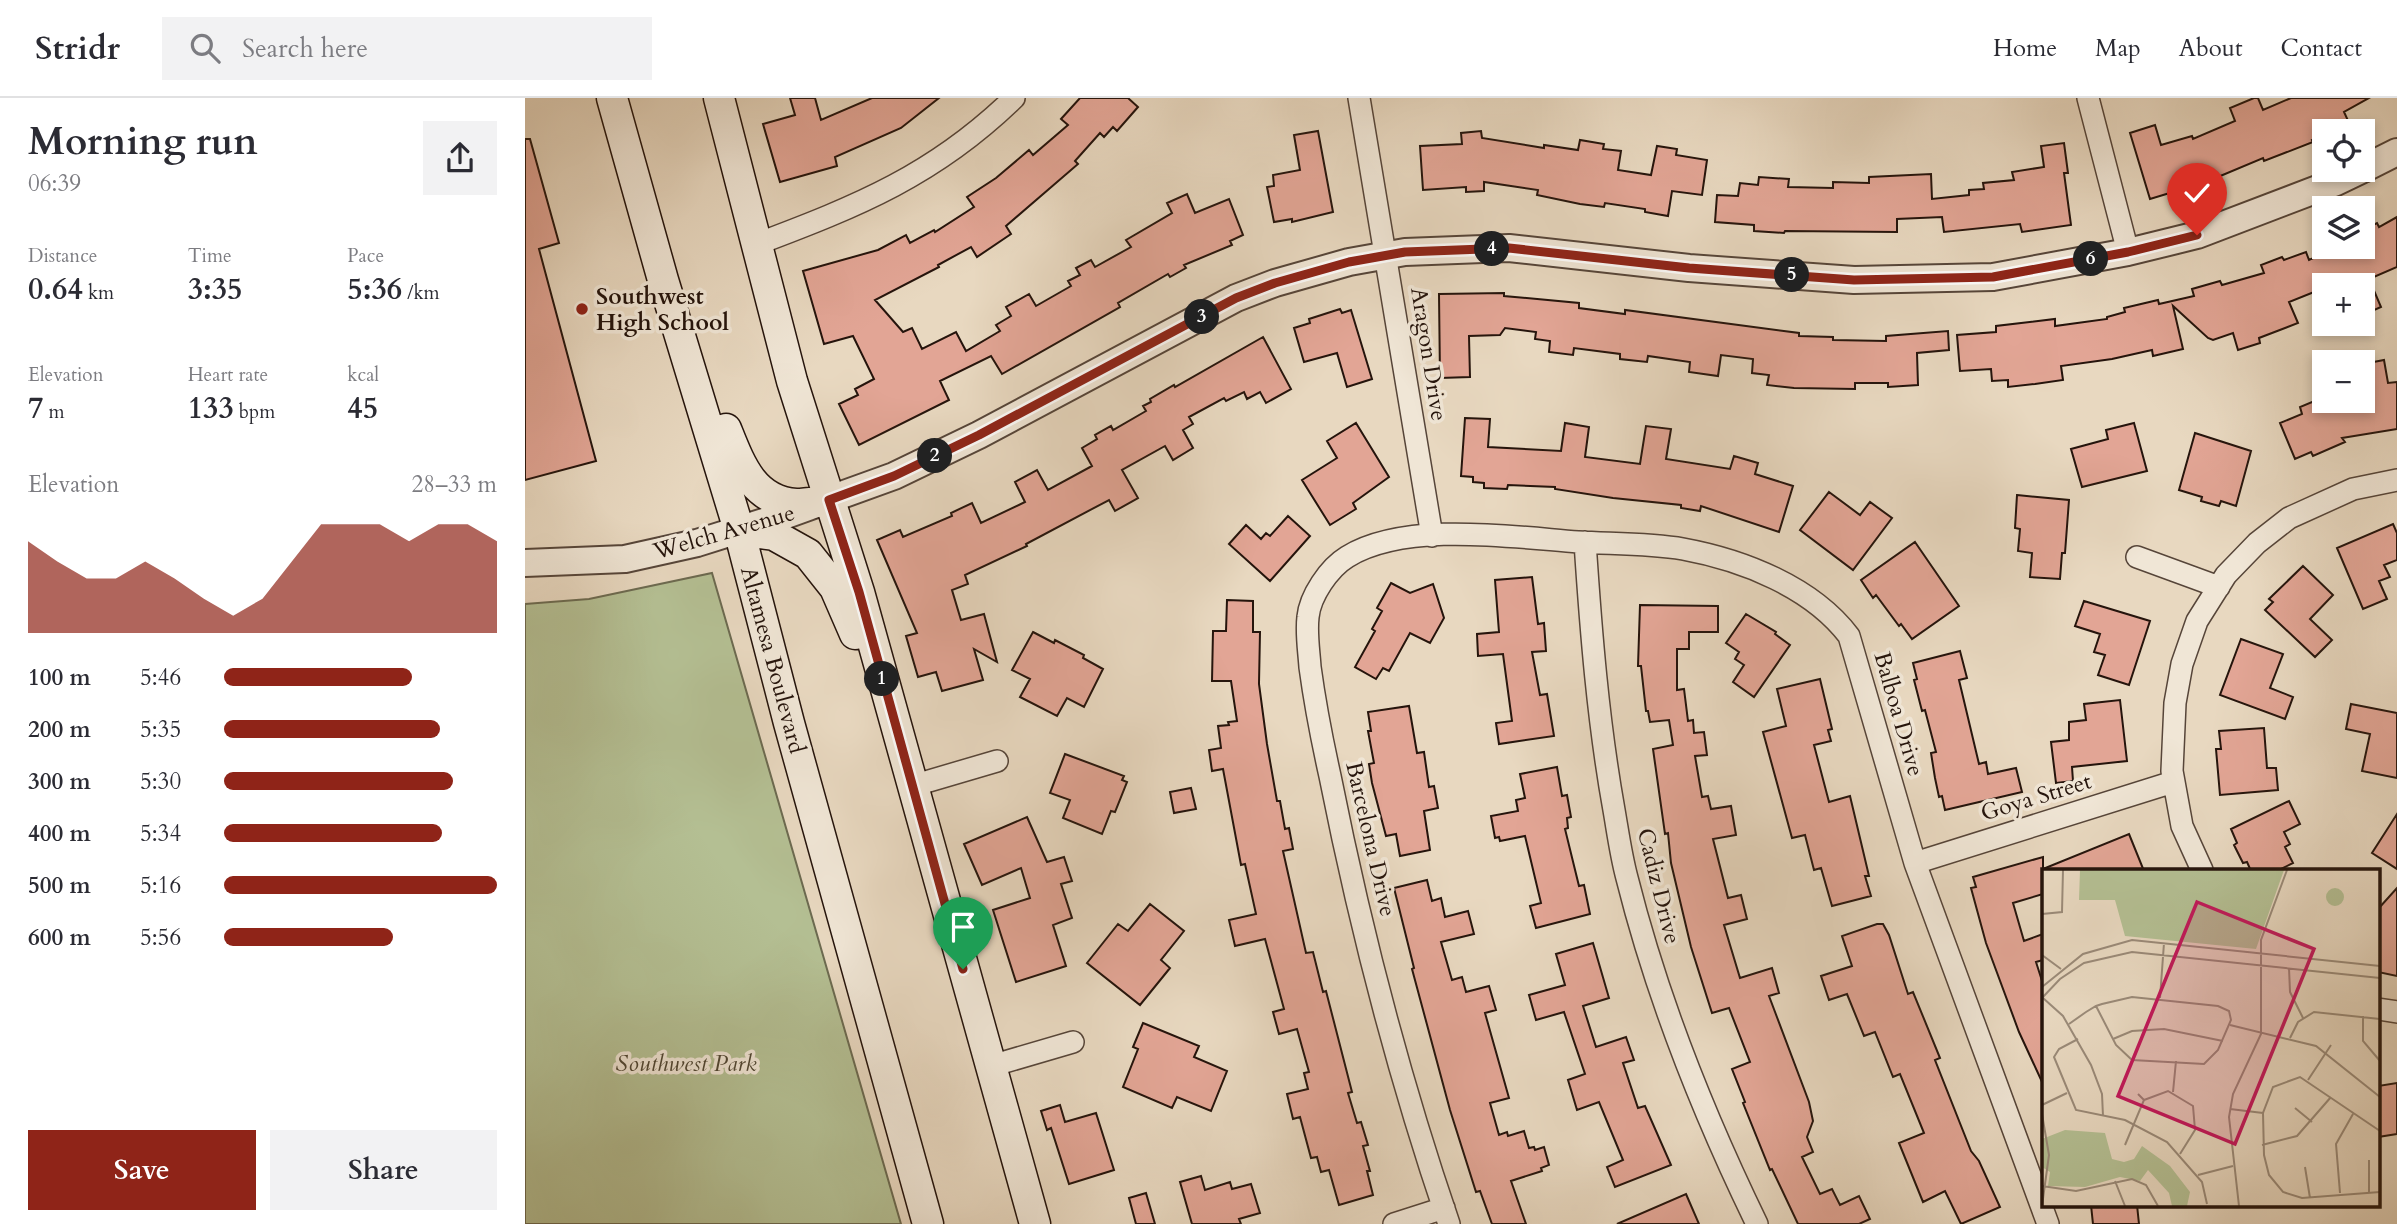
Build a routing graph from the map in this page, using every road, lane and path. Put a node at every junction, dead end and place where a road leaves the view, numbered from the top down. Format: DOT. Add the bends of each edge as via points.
graph roads {
  1 [pos="612,98"];
  2 [pos="719,98"];
  3 [pos="1014,98"];
  4 [pos="1359,98"];
  5 [pos="2088,98"];
  6 [pos="2397,152"];
  7 [pos="2375,163"];
  8 [pos="2336,182"];
  9 [pos="757,244"];
  10 [pos="2128,252"];
  11 [pos="1386,256"];
  12 [pos="692,376"];
  13 [pos="2397,480"];
  14 [pos="829,500"];
  15 [pos="739,530"];
  16 [pos="1432,536"];
  17 [pos="1585,542"];
  18 [pos="2137,557"];
  19 [pos="525,564"];
  20 [pos="2218,587"];
  21 [pos="888,701"];
  22 [pos="996,761"];
  23 [pos="2173,782"];
  24 [pos="912,786"];
  25 [pos="1915,863"];
  26 [pos="2202,869"];
  27 [pos="2379,1009"];
  28 [pos="2397,1012"];
  29 [pos="1073,1042"];
  30 [pos="991,1066"];
  31 [pos="2042,1205"];
  32 [pos="2042,1206"];
  33 [pos="1446,1216"];
  34 [pos="928,1224"];
  35 [pos="1035,1224"];
  36 [pos="1394,1224"];
  37 [pos="1757,1224"];
  38 [pos="2049,1224"];
  1 -- 12 [label="main road, Altamesa Boulevard"];
  2 -- 9 [label="main road"];
  3 -- 9 [label="street" via="919,173 835,214"];
  4 -- 11 [label="street, Aragon Drive"];
  5 -- 10 [label="street"];
  6 -- 7 [label="street, Welch Avenue"];
  8 -- 10 [label="street, Welch Avenue" via="2197,235"];
  9 -- 14 [label="main road"];
  10 -- 11 [label="street, Welch Avenue" via="1993,277 1854,280 1509,248"];
  11 -- 14 [label="street, Welch Avenue" via="1349,262 1236,298 979,435 894,476"];
  11 -- 16 [label="street, Aragon Drive"];
  12 -- 14 [label="main road" via="726,429 754,486 773,499 798,504"];
  12 -- 15 [label="main road, Altamesa Boulevard"];
  13 -- 20 [label="street" via="2353,489 2289,518 2257,543"];
  14 -- 15 [label="street, Welch Avenue"];
  14 -- 21 [label="main road"];
  15 -- 19 [label="street, Welch Avenue" via="625,559"];
  15 -- 21 [label="main road" via="774,535 808,554 835,588"];
  15 -- 34 [label="main road, Altamesa Boulevard"];
  16 -- 17 [label="street, Balboa Drive" via="1479,534"];
  16 -- 33 [label="street, Barcelona Drive" via="1388,540 1347,557 1317,591 1307,615 1315,703 1341,835 1403,1080"];
  17 -- 25 [label="street, Balboa Drive" via="1682,549 1736,562 1773,578 1836,619 1849,636"];
  17 -- 37 [label="street, Cadiz Drive" via="1601,736 1626,875 1687,1067"];
  18 -- 20 [label="street"];
  20 -- 23 [label="street" via="2197,621 2182,664 2175,703"];
  21 -- 24 [label="main road"];
  22 -- 24 [label="street"];
  23 -- 25 [label="street, Goya Street"];
  23 -- 26 [label="street" via="2182,826"];
  24 -- 30 [label="main road"];
  25 -- 31 [label="street, Balboa Drive"];
  27 -- 28 [label="street"];
  29 -- 30 [label="street"];
  30 -- 35 [label="main road"];
  32 -- 38 [label="street, Balboa Drive"];
  33 -- 36 [label="street"];
}
